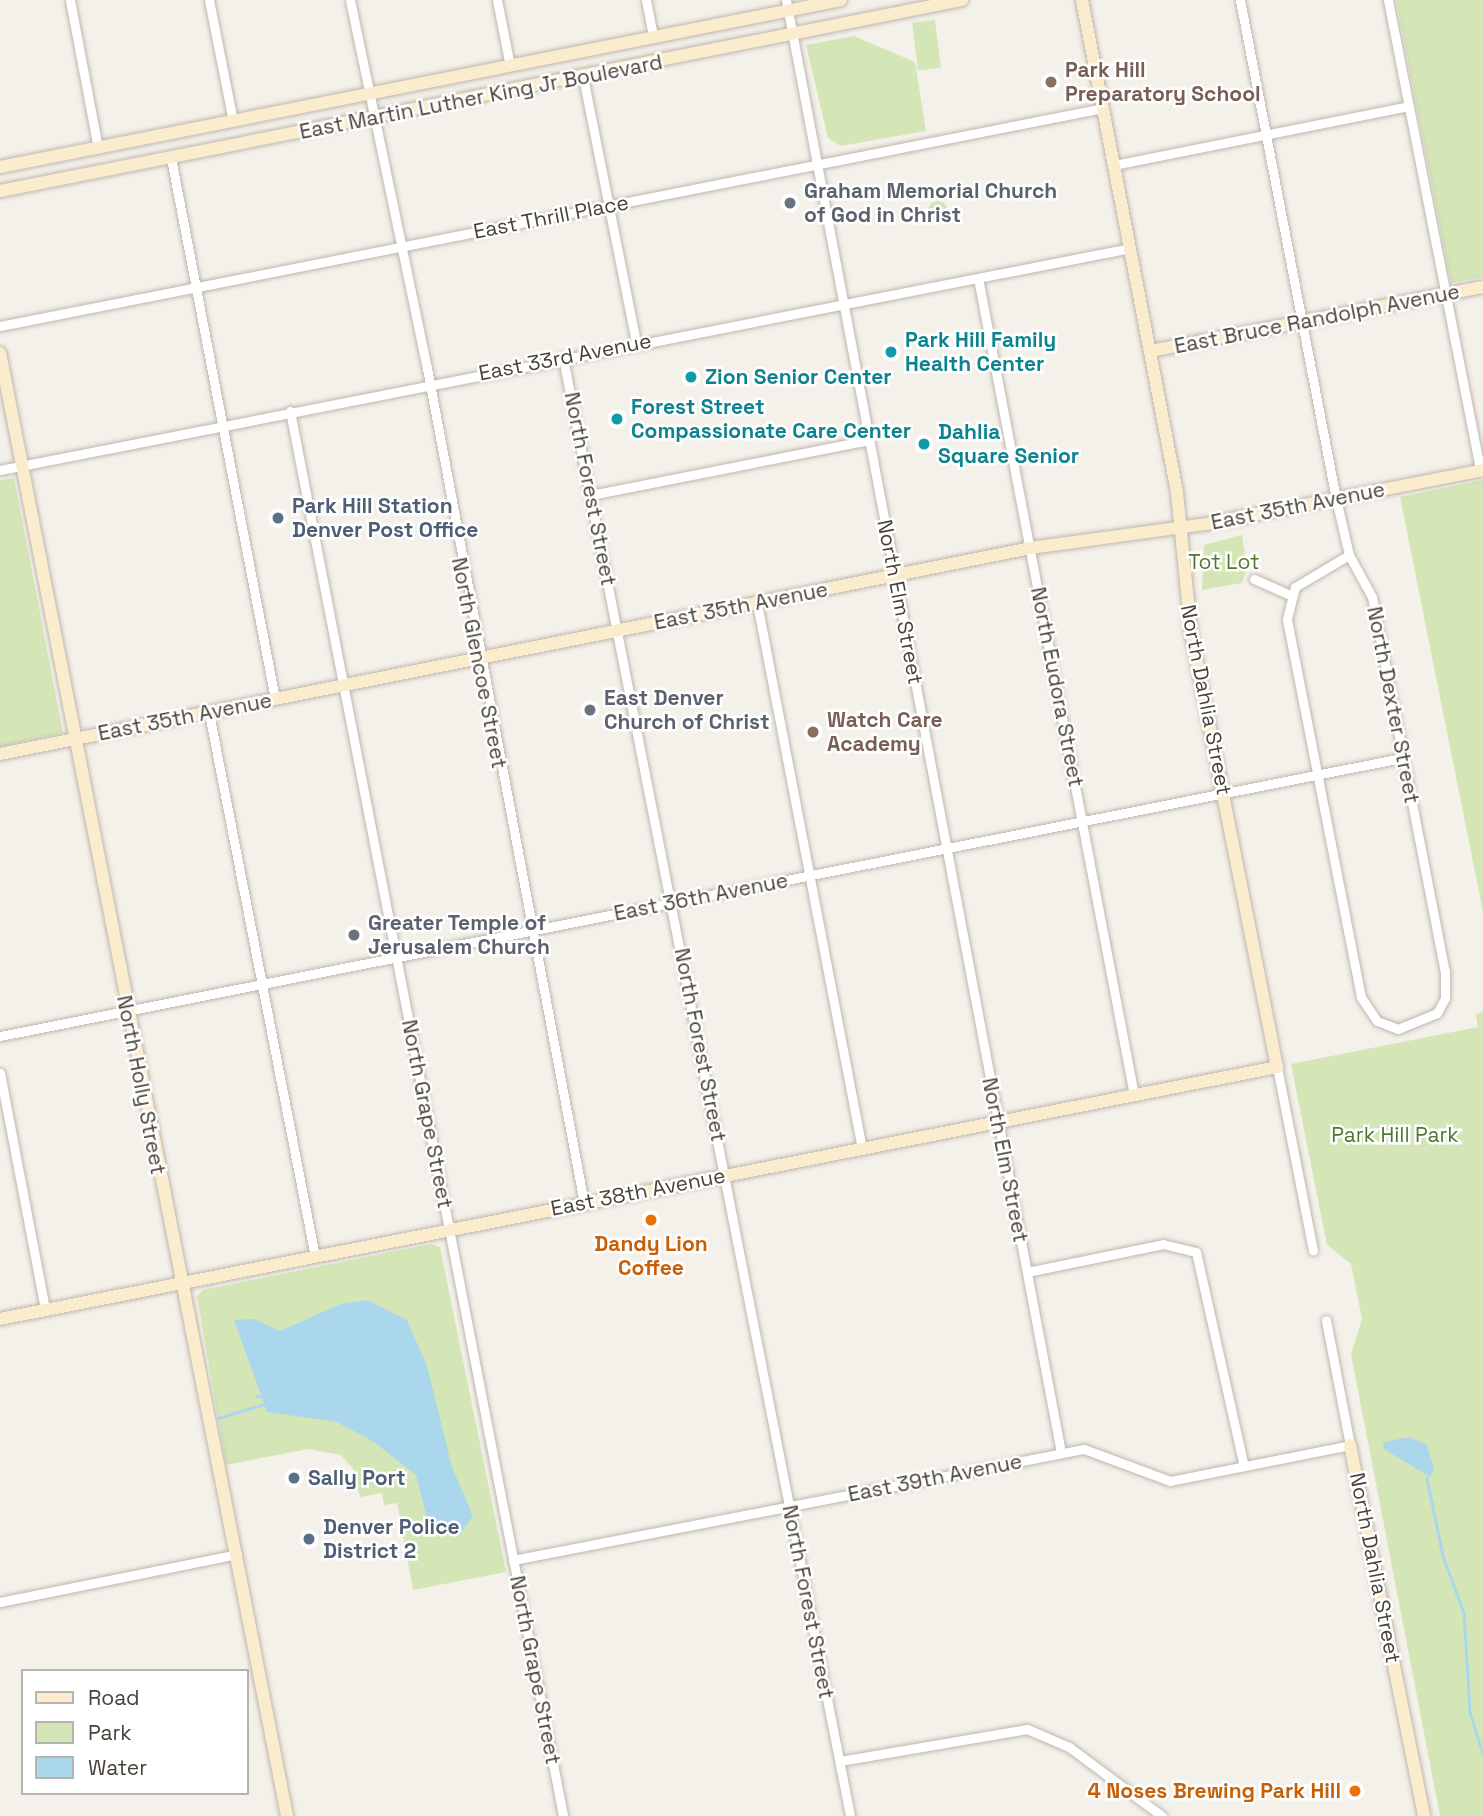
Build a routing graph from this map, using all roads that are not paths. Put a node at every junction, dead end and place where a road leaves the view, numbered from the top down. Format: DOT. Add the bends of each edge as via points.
graph roads {
  1 [pos="70,0"];
  2 [pos="209,0"];
  3 [pos="350,0"];
  4 [pos="497,0"];
  5 [pos="646,0"];
  6 [pos="841,0"];
  7 [pos="962,0"];
  8 [pos="1082,0"];
  9 [pos="1240,0"];
  10 [pos="1388,0"];
  11 [pos="787,5"];
  12 [pos="790,34"];
  13 [pos="653,37"];
  14 [pos="510,66"];
  15 [pos="583,77"];
  16 [pos="368,93"];
  17 [pos="1102,103"];
  18 [pos="1409,106"];
  19 [pos="378,117"];
  20 [pos="233,121"];
  21 [pos="1266,135"];
  22 [pos="98,148"];
  23 [pos="171,158"];
  24 [pos="1114,164"];
  25 [pos="814,166"];
  26 [pos="0,167"];
  27 [pos="0,191"];
  28 [pos="610,205"];
  29 [pos="403,247"];
  30 [pos="1130,248"];
  31 [pos="978,278"];
  32 [pos="197,287"];
  33 [pos="1483,287"];
  34 [pos="1445,294"];
  35 [pos="842,304"];
  36 [pos="1302,322"];
  37 [pos="0,326"];
  38 [pos="636,343"];
  39 [pos="1150,351"];
  40 [pos="0,353"];
  41 [pos="563,358"];
  42 [pos="428,384"];
  43 [pos="290,411"];
  44 [pos="224,425"];
  45 [pos="869,440"];
  46 [pos="23,465"];
  47 [pos="0,470"];
  48 [pos="1482,470"];
  49 [pos="591,495"];
  50 [pos="1336,499"];
  51 [pos="1181,526"];
  52 [pos="1031,548"];
  53 [pos="1349,555"];
  54 [pos="895,575"];
  55 [pos="1254,579"];
  56 [pos="1290,595"];
  57 [pos="757,603"];
  58 [pos="618,630"];
  59 [pos="478,658"];
  60 [pos="343,685"];
  61 [pos="275,699"];
  62 [pos="209,713"];
  63 [pos="74,739"];
  64 [pos="0,754"];
  65 [pos="1401,758"];
  66 [pos="1315,775"];
  67 [pos="1223,793"];
  68 [pos="1082,821"];
  69 [pos="946,848"];
  70 [pos="808,876"];
  71 [pos="672,903"];
  72 [pos="531,931"];
  73 [pos="397,958"];
  74 [pos="261,984"];
  75 [pos="127,1011"];
  76 [pos="0,1036"];
  77 [pos="1277,1067"];
  78 [pos="0,1073"];
  79 [pos="1134,1095"];
  80 [pos="997,1122"];
  81 [pos="862,1149"];
  82 [pos="726,1175"];
  83 [pos="584,1203"];
  84 [pos="449,1230"];
  85 [pos="1313,1250"];
  86 [pos="315,1257"];
  87 [pos="1027,1272"];
  88 [pos="182,1283"];
  89 [pos="45,1310"];
  90 [pos="0,1319"];
  91 [pos="1326,1320"];
  92 [pos="1350,1445"];
  93 [pos="1061,1453"];
  94 [pos="1244,1466"];
  95 [pos="790,1506"];
  96 [pos="237,1554"];
  97 [pos="513,1560"];
  98 [pos="0,1602"];
  99 [pos="839,1761"];
  100 [pos="287,1816"];
  101 [pos="564,1816"];
  102 [pos="850,1816"];
  103 [pos="1162,1816"];
  104 [pos="1424,1816"];
  1 -- 22 [label="street"];
  2 -- 20 [label="street"];
  3 -- 16 [label="street, North Glencoe Street"];
  4 -- 14 [label="street"];
  5 -- 13 [label="street"];
  6 -- 11 [label="street, East Martin Luther King Jr Boulevard"];
  7 -- 12 [label="street, East Martin Luther King Jr Boulevard"];
  8 -- 17 [label="street, North Dahlia Street"];
  9 -- 21 [label="street, North Dexter Street"];
  10 -- 18 [label="street"];
  11 -- 12 [label="street, North Elm Street"];
  11 -- 13 [label="street, East Martin Luther King Jr Boulevard"];
  12 -- 15 [label="street, East Martin Luther King Jr Boulevard"];
  12 -- 25 [label="street, North Elm Street"];
  13 -- 14 [label="street, East Martin Luther King Jr Boulevard"];
  14 -- 16 [label="street, East Martin Luther King Jr Boulevard"];
  15 -- 19 [label="street, East Martin Luther King Jr Boulevard"];
  15 -- 28 [label="street"];
  16 -- 19 [label="street, North Glencoe Street"];
  16 -- 20 [label="street, East Martin Luther King Jr Boulevard"];
  17 -- 24 [label="street, North Dahlia Street"];
  17 -- 25 [label="street, East Thrill Place"];
  18 -- 21 [label="street"];
  18 -- 34 [label="street"];
  19 -- 23 [label="street, East Martin Luther King Jr Boulevard"];
  19 -- 29 [label="street, North Glencoe Street"];
  20 -- 22 [label="street, East Martin Luther King Jr Boulevard"];
  21 -- 24 [label="street"];
  21 -- 36 [label="street, North Dexter Street"];
  22 -- 26 [label="street, East Martin Luther King Jr Boulevard"];
  23 -- 27 [label="street, East Martin Luther King Jr Boulevard"];
  23 -- 32 [label="street"];
  24 -- 30 [label="street, North Dahlia Street"];
  25 -- 28 [label="street, East Thrill Place"];
  25 -- 35 [label="street, North Elm Street"];
  28 -- 29 [label="street, East Thrill Place"];
  28 -- 38 [label="street"];
  29 -- 32 [label="street, East Thrill Place"];
  29 -- 42 [label="street, North Glencoe Street"];
  30 -- 31 [label="street, East 33rd Avenue"];
  30 -- 39 [label="street, North Dahlia Street"];
  31 -- 35 [label="street, East 33rd Avenue"];
  31 -- 52 [label="street, North Eudora Street"];
  32 -- 37 [label="street, East Thrill Place"];
  32 -- 44 [label="street"];
  33 -- 34 [label="street, East Bruce Randolph Avenue"];
  34 -- 36 [label="street, East Bruce Randolph Avenue"];
  34 -- 48 [label="street"];
  35 -- 38 [label="street, East 33rd Avenue"];
  35 -- 45 [label="street, North Elm Street"];
  36 -- 39 [label="street, East Bruce Randolph Avenue"];
  36 -- 50 [label="street, North Dexter Street"];
  38 -- 41 [label="street, East 33rd Avenue"];
  39 -- 51 [label="street, North Dahlia Street"];
  40 -- 46 [label="street, North Holly Street"];
  41 -- 42 [label="street, East 33rd Avenue"];
  41 -- 49 [label="street, North Forest Street"];
  42 -- 43 [label="street, East 33rd Avenue"];
  42 -- 59 [label="street, North Glencoe Street"];
  43 -- 44 [label="street, East 33rd Avenue"];
  43 -- 60 [label="street, North Grape Street"];
  44 -- 46 [label="street, East 33rd Avenue"];
  44 -- 61 [label="street"];
  45 -- 49 [label="street"];
  45 -- 54 [label="street, North Elm Street"];
  46 -- 47 [label="street, East 33rd Avenue"];
  46 -- 63 [label="street, North Holly Street"];
  48 -- 50 [label="street, East 35th Avenue"];
  49 -- 58 [label="street, North Forest Street"];
  50 -- 51 [label="street, East 35th Avenue"];
  50 -- 53 [label="street, North Dexter Street"];
  51 -- 52 [label="street, East 35th Avenue"];
  51 -- 67 [label="street, North Dahlia Street" via="1189,618"];
  52 -- 54 [label="street, East 35th Avenue"];
  52 -- 68 [label="street, North Eudora Street"];
  53 -- 56 [label="street" via="1303,579"];
  53 -- 65 [label="street, North Dexter Street" via="1372,597"];
  54 -- 57 [label="street, East 35th Avenue"];
  54 -- 69 [label="street, North Elm Street"];
  55 -- 56 [label="street"];
  56 -- 66 [label="street" via="1287,619"];
  57 -- 58 [label="street, East 35th Avenue"];
  57 -- 70 [label="street"];
  58 -- 59 [label="street, East 35th Avenue"];
  58 -- 71 [label="street, North Forest Street"];
  59 -- 60 [label="street, East 35th Avenue"];
  59 -- 72 [label="street, North Glencoe Street"];
  60 -- 61 [label="street, East 35th Avenue"];
  60 -- 73 [label="street, North Grape Street"];
  61 -- 62 [label="street, East 35th Avenue"];
  62 -- 63 [label="street, East 35th Avenue"];
  62 -- 74 [label="street"];
  63 -- 64 [label="street, East 35th Avenue"];
  63 -- 75 [label="street, North Holly Street"];
  65 -- 66 [label="street, East 36th Avenue"];
  65 -- 66 [label="street, North Dexter Street" via="1447,987 1437,1013 1411,1027 1383,1024 1364,1006"];
  66 -- 67 [label="street, East 36th Avenue"];
  67 -- 68 [label="street, East 36th Avenue"];
  67 -- 77 [label="street, North Dahlia Street"];
  68 -- 69 [label="street, East 36th Avenue"];
  68 -- 79 [label="street, North Eudora Street"];
  69 -- 70 [label="street, East 36th Avenue"];
  69 -- 80 [label="street, North Elm Street"];
  70 -- 71 [label="street, East 36th Avenue"];
  70 -- 81 [label="street"];
  71 -- 72 [label="street, East 36th Avenue"];
  71 -- 82 [label="street, North Forest Street"];
  72 -- 73 [label="street, East 36th Avenue"];
  72 -- 83 [label="street, North Glencoe Street"];
  73 -- 74 [label="street, East 36th Avenue"];
  73 -- 84 [label="street, North Grape Street"];
  74 -- 75 [label="street, East 36th Avenue"];
  74 -- 86 [label="street"];
  75 -- 76 [label="street, East 36th Avenue"];
  75 -- 88 [label="street, North Holly Street"];
  77 -- 79 [label="street, East 38th Avenue"];
  77 -- 85 [label="street, North Dahlia Street"];
  78 -- 89 [label="street"];
  79 -- 80 [label="street, East 38th Avenue"];
  80 -- 81 [label="street, East 38th Avenue"];
  80 -- 87 [label="street, North Elm Street"];
  81 -- 82 [label="street, East 38th Avenue"];
  82 -- 83 [label="street, East 38th Avenue"];
  82 -- 95 [label="street, North Forest Street"];
  83 -- 84 [label="street, East 38th Avenue"];
  84 -- 86 [label="street, East 38th Avenue"];
  84 -- 97 [label="street, North Grape Street"];
  86 -- 88 [label="street, East 38th Avenue"];
  87 -- 93 [label="street, North Elm Street"];
  87 -- 94 [label="street" via="1163,1244 1196,1252"];
  88 -- 89 [label="street, East 38th Avenue"];
  88 -- 96 [label="street, North Holly Street"];
  89 -- 90 [label="street, East 38th Avenue"];
  91 -- 92 [label="street, North Dahlia Street"];
  92 -- 94 [label="street, East 39th Avenue"];
  92 -- 104 [label="street, North Dahlia Street"];
  93 -- 94 [label="street, East 39th Avenue" via="1101,1450 1170,1481"];
  93 -- 95 [label="street, East 39th Avenue"];
  95 -- 97 [label="street, East 39th Avenue"];
  95 -- 99 [label="street, North Forest Street"];
  96 -- 98 [label="street"];
  96 -- 100 [label="street, North Holly Street"];
  97 -- 101 [label="street, North Grape Street"];
  99 -- 102 [label="street, North Forest Street"];
  99 -- 103 [label="street" via="1027,1729 1069,1747"];
}
